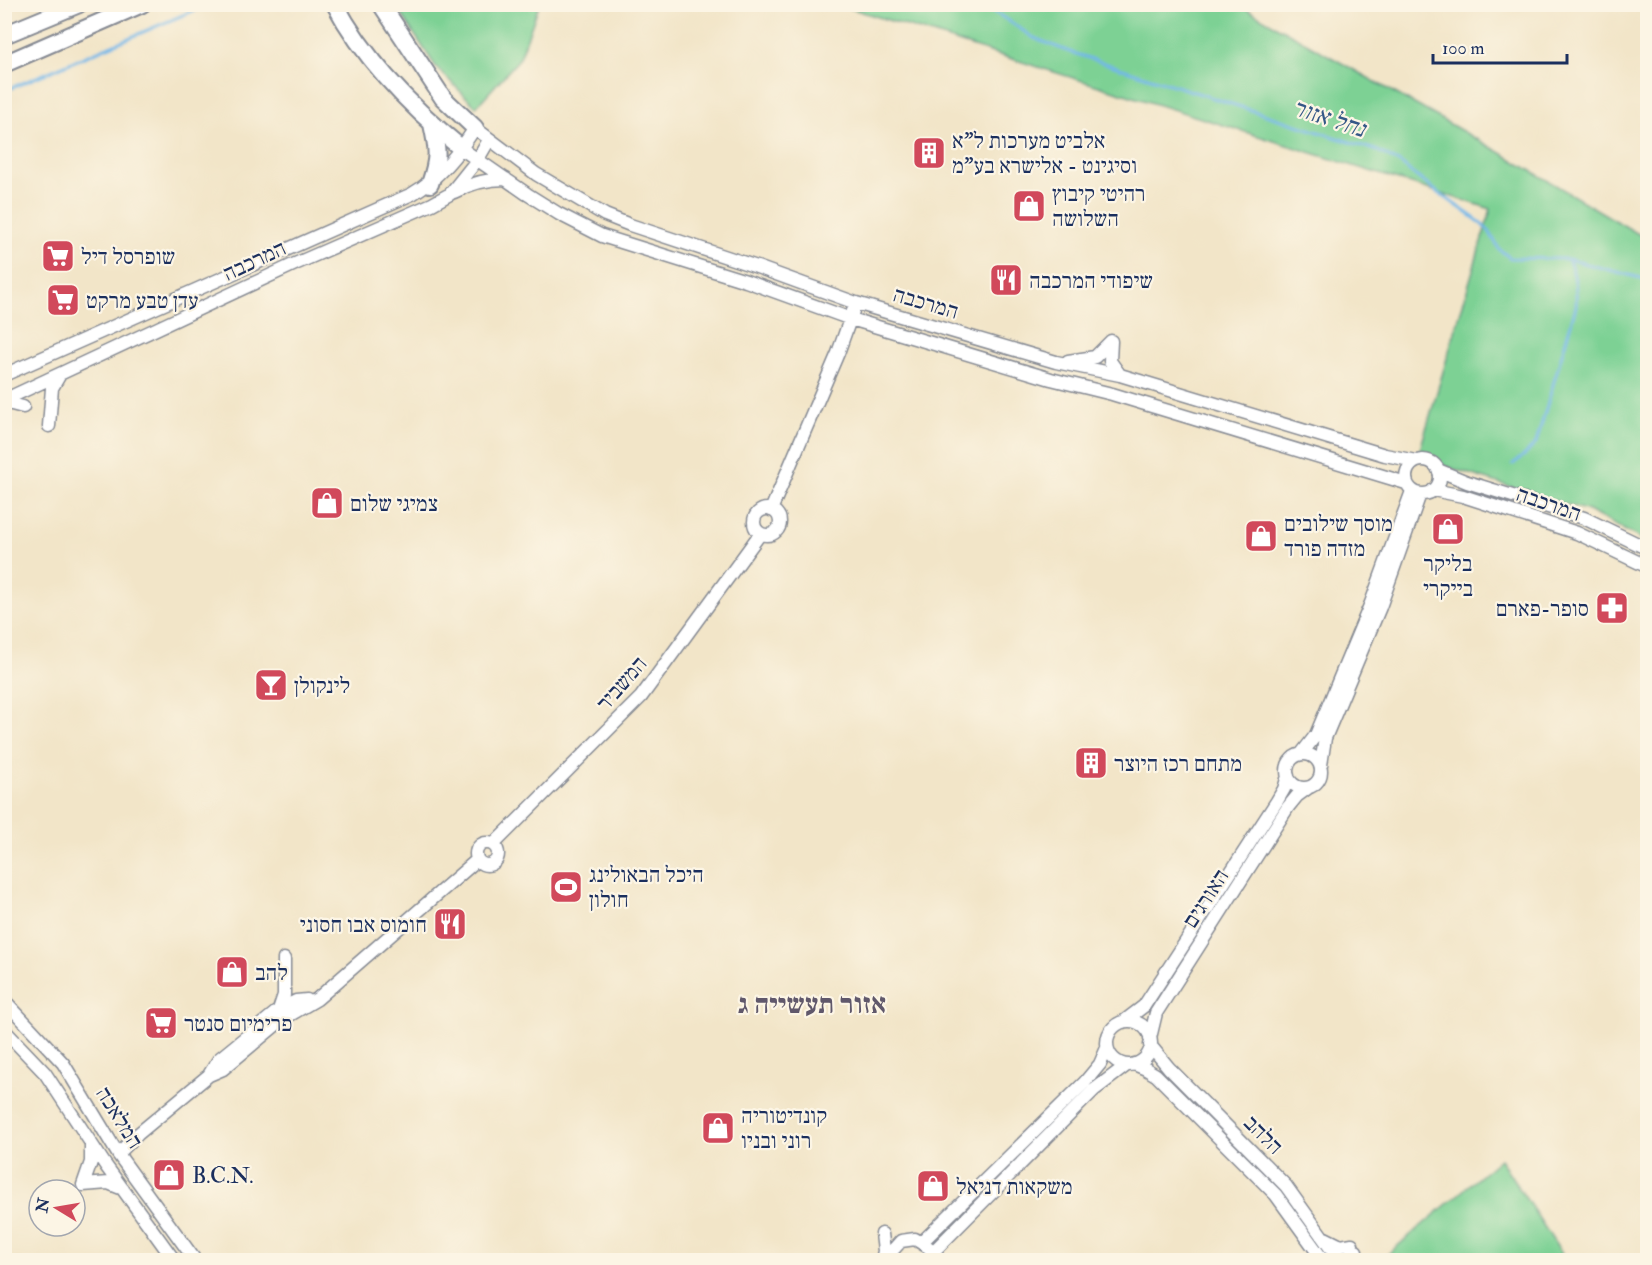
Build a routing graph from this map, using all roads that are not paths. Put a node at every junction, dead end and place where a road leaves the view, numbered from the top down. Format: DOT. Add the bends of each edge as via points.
graph roads {
  1 [pos="142,4"];
  2 [pos="335,4"];
  3 [pos="381,4"];
  4 [pos="73,6"];
  5 [pos="4,35"];
  6 [pos="4,64"];
  7 [pos="432,124"];
  8 [pos="475,128"];
  9 [pos="489,140"];
  10 [pos="462,149"];
  11 [pos="477,159"];
  12 [pos="506,180"];
  13 [pos="430,184"];
  14 [pos="450,194"];
  15 [pos="856,303"];
  16 [pos="851,319"];
  17 [pos="1056,362"];
  18 [pos="4,365"];
  19 [pos="18,368"];
  20 [pos="4,375"];
  21 [pos="1120,375"];
  22 [pos="59,376"];
  23 [pos="4,401"];
  24 [pos="23,407"];
  25 [pos="49,426"];
  26 [pos="1416,461"];
  27 [pos="1438,470"];
  28 [pos="1413,490"];
  29 [pos="1433,490"];
  30 [pos="771,510"];
  31 [pos="760,534"];
  32 [pos="1647,549"];
  33 [pos="1647,567"];
  34 [pos="1302,753"];
  35 [pos="1321,765"];
  36 [pos="1288,776"];
  37 [pos="1308,788"];
  38 [pos="284,959"];
  39 [pos="317,999"];
  40 [pos="4,1000"];
  41 [pos="279,1010"];
  42 [pos="1123,1022"];
  43 [pos="4,1030"];
  44 [pos="1150,1041"];
  45 [pos="1107,1048"];
  46 [pos="1130,1065"];
  47 [pos="209,1075"];
  48 [pos="105,1133"];
  49 [pos="138,1134"];
  50 [pos="91,1143"];
  51 [pos="118,1154"];
  52 [pos="124,1190"];
  53 [pos="882,1234"];
  54 [pos="1324,1238"];
  55 [pos="922,1242"];
  56 [pos="1354,1252"];
  57 [pos="1316,1254"];
  58 [pos="931,1257"];
  59 [pos="174,1260"];
  60 [pos="195,1260"];
  61 [pos="888,1260"];
  62 [pos="1323,1260"];
  63 [pos="1340,1260"];
  1 -- 6 [label="highway"];
  2 -- 7 [label="highway" via="372,60"];
  3 -- 8 [label="highway" via="443,98"];
  4 -- 5 [label="highway"];
  7 -- 10 [label="highway"];
  7 -- 13 [label="highway" via="437,161"];
  8 -- 9 [label="street, המרכבה"];
  8 -- 10 [label="street, המרכבה"];
  9 -- 11 [label="street"];
  9 -- 15 [label="street, המרכבה" via="536,174 605,215"];
  10 -- 11 [label="street, המרכבה"];
  10 -- 13 [label="street, המרכבה"];
  11 -- 12 [label="street, המרכבה"];
  11 -- 14 [label="street, המרכבה"];
  12 -- 14 [label="street" via="471,183"];
  12 -- 16 [label="street, המרכבה" via="602,236"];
  13 -- 19 [label="street, המרכבה"];
  14 -- 22 [label="street, המרכבה"];
  15 -- 16 [label="street"];
  15 -- 17 [label="street, המרכבה"];
  16 -- 28 [label="street, המרכבה" via="1112,394"];
  16 -- 30 [label="street"];
  17 -- 21 [label="street, המרכבה"];
  17 -- 21 [label="street" via="1095,357 1111,341 1110,361"];
  18 -- 19 [label="street"];
  19 -- 20 [label="street, המרכבה"];
  21 -- 26 [label="street, המרכבה" via="1385,456"];
  22 -- 23 [label="street, המרכבה"];
  22 -- 25 [label="street" via="52,388"];
  23 -- 24 [label="street"];
  26 -- 27 [label="street" via="1429,461"];
  26 -- 28 [label="street" via="1406,470"];
  27 -- 29 [label="street" via="1439,481"];
  27 -- 32 [label="street, המרכבה" via="1584,518"];
  28 -- 29 [label="street"];
  28 -- 34 [label="street" via="1321,724"];
  28 -- 35 [label="street" via="1380,607 1325,738"];
  29 -- 33 [label="street, המרכבה" via="1577,533"];
  30 -- 31 [label="street" via="762,510 754,518 754,527"];
  30 -- 31 [label="street" via="777,514 779,526 774,534"];
  31 -- 39 [label="street, המשביר" via="641,697 494,844 498,854 495,861 486,865 477,860"];
  34 -- 35 [label="street" via="1310,754"];
  34 -- 36 [label="street" via="1289,763"];
  35 -- 37 [label="street" via="1320,778"];
  36 -- 37 [label="street" via="1296,786"];
  36 -- 42 [label="street, האורגים" via="1277,801 1144,1006"];
  37 -- 44 [label="street, האורגים" via="1288,807 1156,1013"];
  38 -- 41 [label="street" via="284,995"];
  39 -- 41 [label="street" via="296,1001"];
  39 -- 47 [label="street" via="283,1019 223,1069"];
  40 -- 48 [label="street, המלאכה" via="63,1063"];
  41 -- 47 [label="street" via="219,1059"];
  42 -- 44 [label="street" via="1140,1024"];
  42 -- 45 [label="street" via="1108,1035"];
  43 -- 50 [label="street, המלאכה" via="45,1073"];
  44 -- 46 [label="street" via="1143,1059"];
  44 -- 54 [label="street, הלהב" via="1169,1068 1286,1186"];
  45 -- 46 [label="street" via="1112,1058"];
  45 -- 55 [label="street" via="1085,1082"];
  46 -- 57 [label="street, הלהב" via="1156,1075 1276,1195"];
  46 -- 58 [label="street" via="1094,1090"];
  47 -- 49 [label="street"];
  48 -- 49 [label="street" via="124,1138"];
  48 -- 51 [label="street, המלאכה"];
  49 -- 51 [label="street"];
  50 -- 52 [label="street, המלאכה"];
  50 -- 52 [label="street" via="91,1162 83,1185 108,1183"];
  51 -- 60 [label="street, המלאכה"];
  52 -- 59 [label="street, המלאכה"];
  53 -- 61 [label="street"];
  54 -- 56 [label="street"];
  54 -- 63 [label="street, הלהב"];
  55 -- 58 [label="street"];
  55 -- 61 [label="street" via="901,1241"];
  57 -- 62 [label="street, הלהב"];
}
